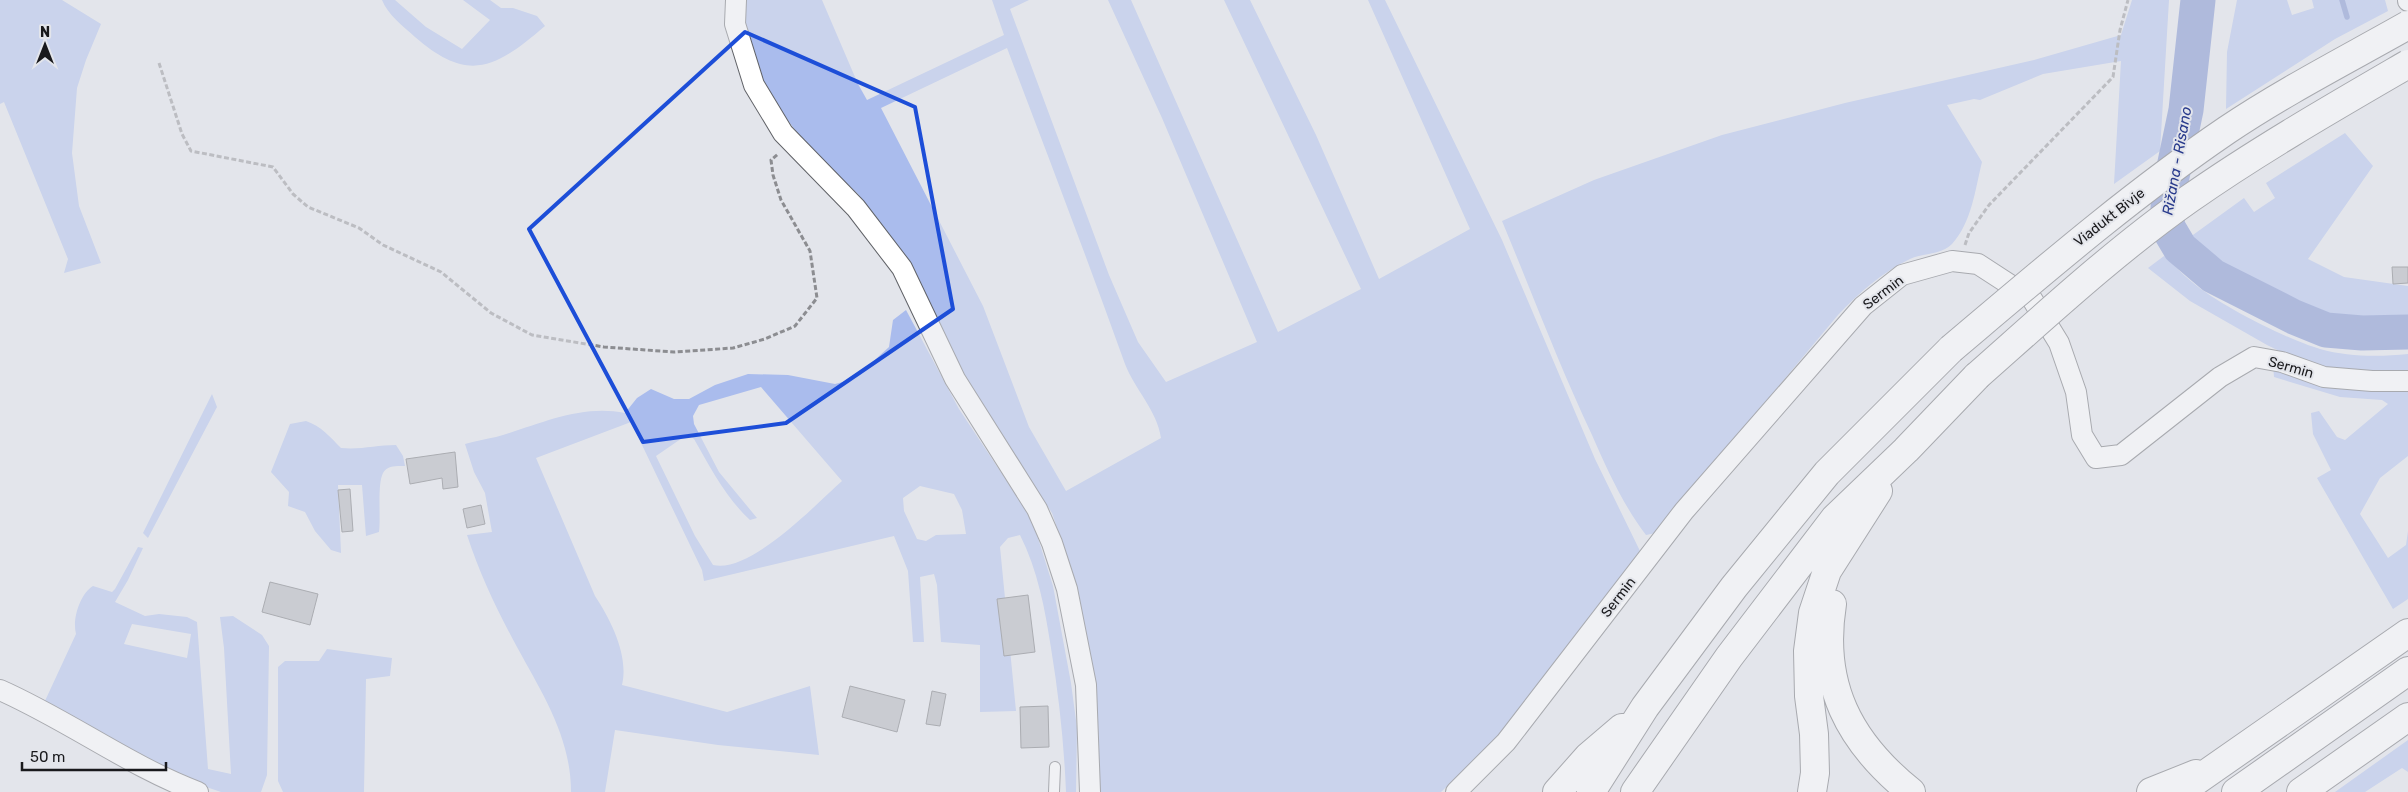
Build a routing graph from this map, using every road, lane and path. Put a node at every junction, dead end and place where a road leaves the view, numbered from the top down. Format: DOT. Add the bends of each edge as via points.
graph roads {
  1 [pos="736,0"];
  2 [pos="2128,0"];
  3 [pos="2408,25"];
  4 [pos="159,63"];
  5 [pos="2408,64"];
  6 [pos="791,142"];
  7 [pos="1960,262"];
  8 [pos="2408,381"];
  9 [pos="1906,450"];
  10 [pos="1874,497"];
  11 [pos="2408,633"];
  12 [pos="2408,671"];
  13 [pos="0,690"];
  14 [pos="1646,707"];
  15 [pos="2408,717"];
  16 [pos="2225,762"];
  17 [pos="1055,767"];
  18 [pos="198,792"];
  19 [pos="1054,792"];
  20 [pos="1090,792"];
  21 [pos="1456,792"];
  22 [pos="1557,792"];
  23 [pos="1591,792"];
  24 [pos="1636,792"];
  25 [pos="1812,792"];
  26 [pos="1911,792"];
  27 [pos="2151,792"];
  28 [pos="2180,792"];
  29 [pos="2236,792"];
  30 [pos="2301,792"];
  1 -- 6 [label="street" via="735,24 754,85"];
  2 -- 7 [label="path" via="2113,78 1989,205 1969,233"];
  3 -- 14 [label="main road, Viadukt Bivje, bridge" via="2229,129 2151,184 1951,349 1828,473 1734,587"];
  4 -- 6 [label="path" via="182,134 191,151 273,167 293,194 308,207 359,228 383,245 442,272 491,313 532,335 604,347 674,352 733,348 765,340 794,326 817,298 810,252 781,200 773,175 771,160"];
  5 -- 9 [label="main road, bridge" via="2267,148 2188,200 2084,282 1977,376"];
  6 -- 20 [label="street" via="856,208 902,268 955,379 1037,509 1067,589 1086,685"];
  7 -- 8 [label="street, Sermin" via="1978,264 2032,300 2059,343 2076,392 2082,436 2096,458 2121,455 2220,377 2254,357 2282,362 2324,377"];
  7 -- 21 [label="street, Sermin" via="1952,261 1902,275 1863,306 1684,511 1506,742"];
  9 -- 10 [label="main road"];
  9 -- 24 [label="main road" via="1835,518 1729,657"];
  10 -- 25 [label="main road" via="1827,571 1813,613 1808,651 1814,734"];
  10 -- 26 [label="main road" via="1834,590 1828,629 1830,665 1851,727 1867,751"];
  11 -- 16 [label="main road"];
  12 -- 29 [label="main road"];
  13 -- 18 [label="street" via="166,780"];
  14 -- 22 [label="main road" via="1588,757"];
  14 -- 23 [label="main road"];
  15 -- 30 [label="main road"];
  16 -- 27 [label="main road"];
  16 -- 28 [label="main road"];
  17 -- 19 [label="lane"];
}
